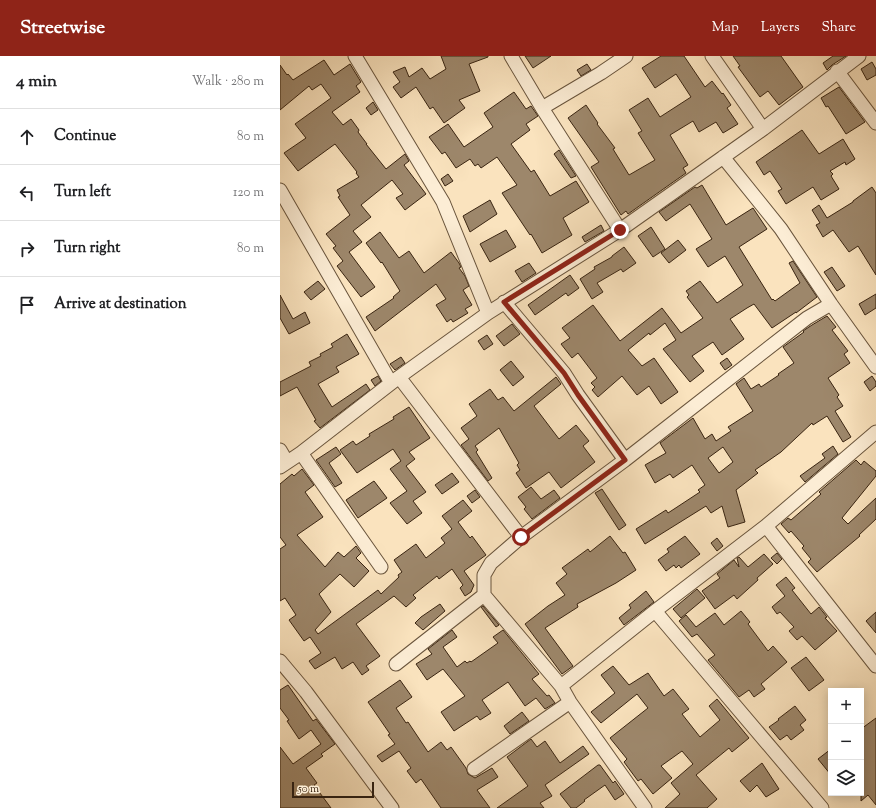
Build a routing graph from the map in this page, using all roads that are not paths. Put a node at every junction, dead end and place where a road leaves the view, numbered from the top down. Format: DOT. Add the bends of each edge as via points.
graph roads {
  1 [pos="355,56"];
  2 [pos="511,56"];
  3 [pos="626,56"];
  4 [pos="712,56"];
  5 [pos="859,56"];
  6 [pos="837,71"];
  7 [pos="542,108"];
  8 [pos="876,123"];
  9 [pos="763,128"];
  10 [pos="723,157"];
  11 [pos="280,190"];
  12 [pos="620,230"];
  13 [pos="504,302"];
  14 [pos="831,304"];
  15 [pos="488,313"];
  16 [pos="876,367"];
  17 [pos="395,380"];
  18 [pos="876,432"];
  19 [pos="280,450"];
  20 [pos="301,453"];
  21 [pos="625,460"];
  22 [pos="284,465"];
  23 [pos="766,526"];
  24 [pos="521,537"];
  25 [pos="381,567"];
  26 [pos="484,595"];
  27 [pos="655,611"];
  28 [pos="280,661"];
  29 [pos="396,664"];
  30 [pos="876,666"];
  31 [pos="562,686"];
  32 [pos="570,702"];
  33 [pos="474,769"];
  34 [pos="392,808"];
  35 [pos="645,808"];
  36 [pos="822,808"];
  1 -- 15 [label="street" via="443,202"];
  2 -- 7 [label="street"];
  3 -- 7 [label="street"];
  4 -- 9 [label="street"];
  5 -- 6 [label="street"];
  6 -- 8 [label="street"];
  6 -- 9 [label="street"];
  7 -- 12 [label="street"];
  9 -- 10 [label="street"];
  10 -- 12 [label="street"];
  10 -- 14 [label="street" via="782,229"];
  11 -- 17 [label="street"];
  12 -- 13 [label="street"];
  13 -- 15 [label="street"];
  13 -- 21 [label="street" via="564,373"];
  14 -- 16 [label="street"];
  14 -- 21 [label="street" via="807,318"];
  15 -- 17 [label="street"];
  17 -- 20 [label="street"];
  17 -- 24 [label="street"];
  18 -- 23 [label="street"];
  19 -- 22 [label="street"];
  20 -- 22 [label="street"];
  20 -- 25 [label="street"];
  21 -- 24 [label="street"];
  23 -- 27 [label="street"];
  23 -- 30 [label="street"];
  24 -- 26 [label="street" via="491,563 484,575"];
  26 -- 29 [label="street"];
  26 -- 31 [label="street"];
  27 -- 31 [label="street"];
  27 -- 36 [label="street"];
  28 -- 34 [label="street"];
  31 -- 32 [label="street"];
  32 -- 33 [label="street"];
  32 -- 35 [label="street"];
}
